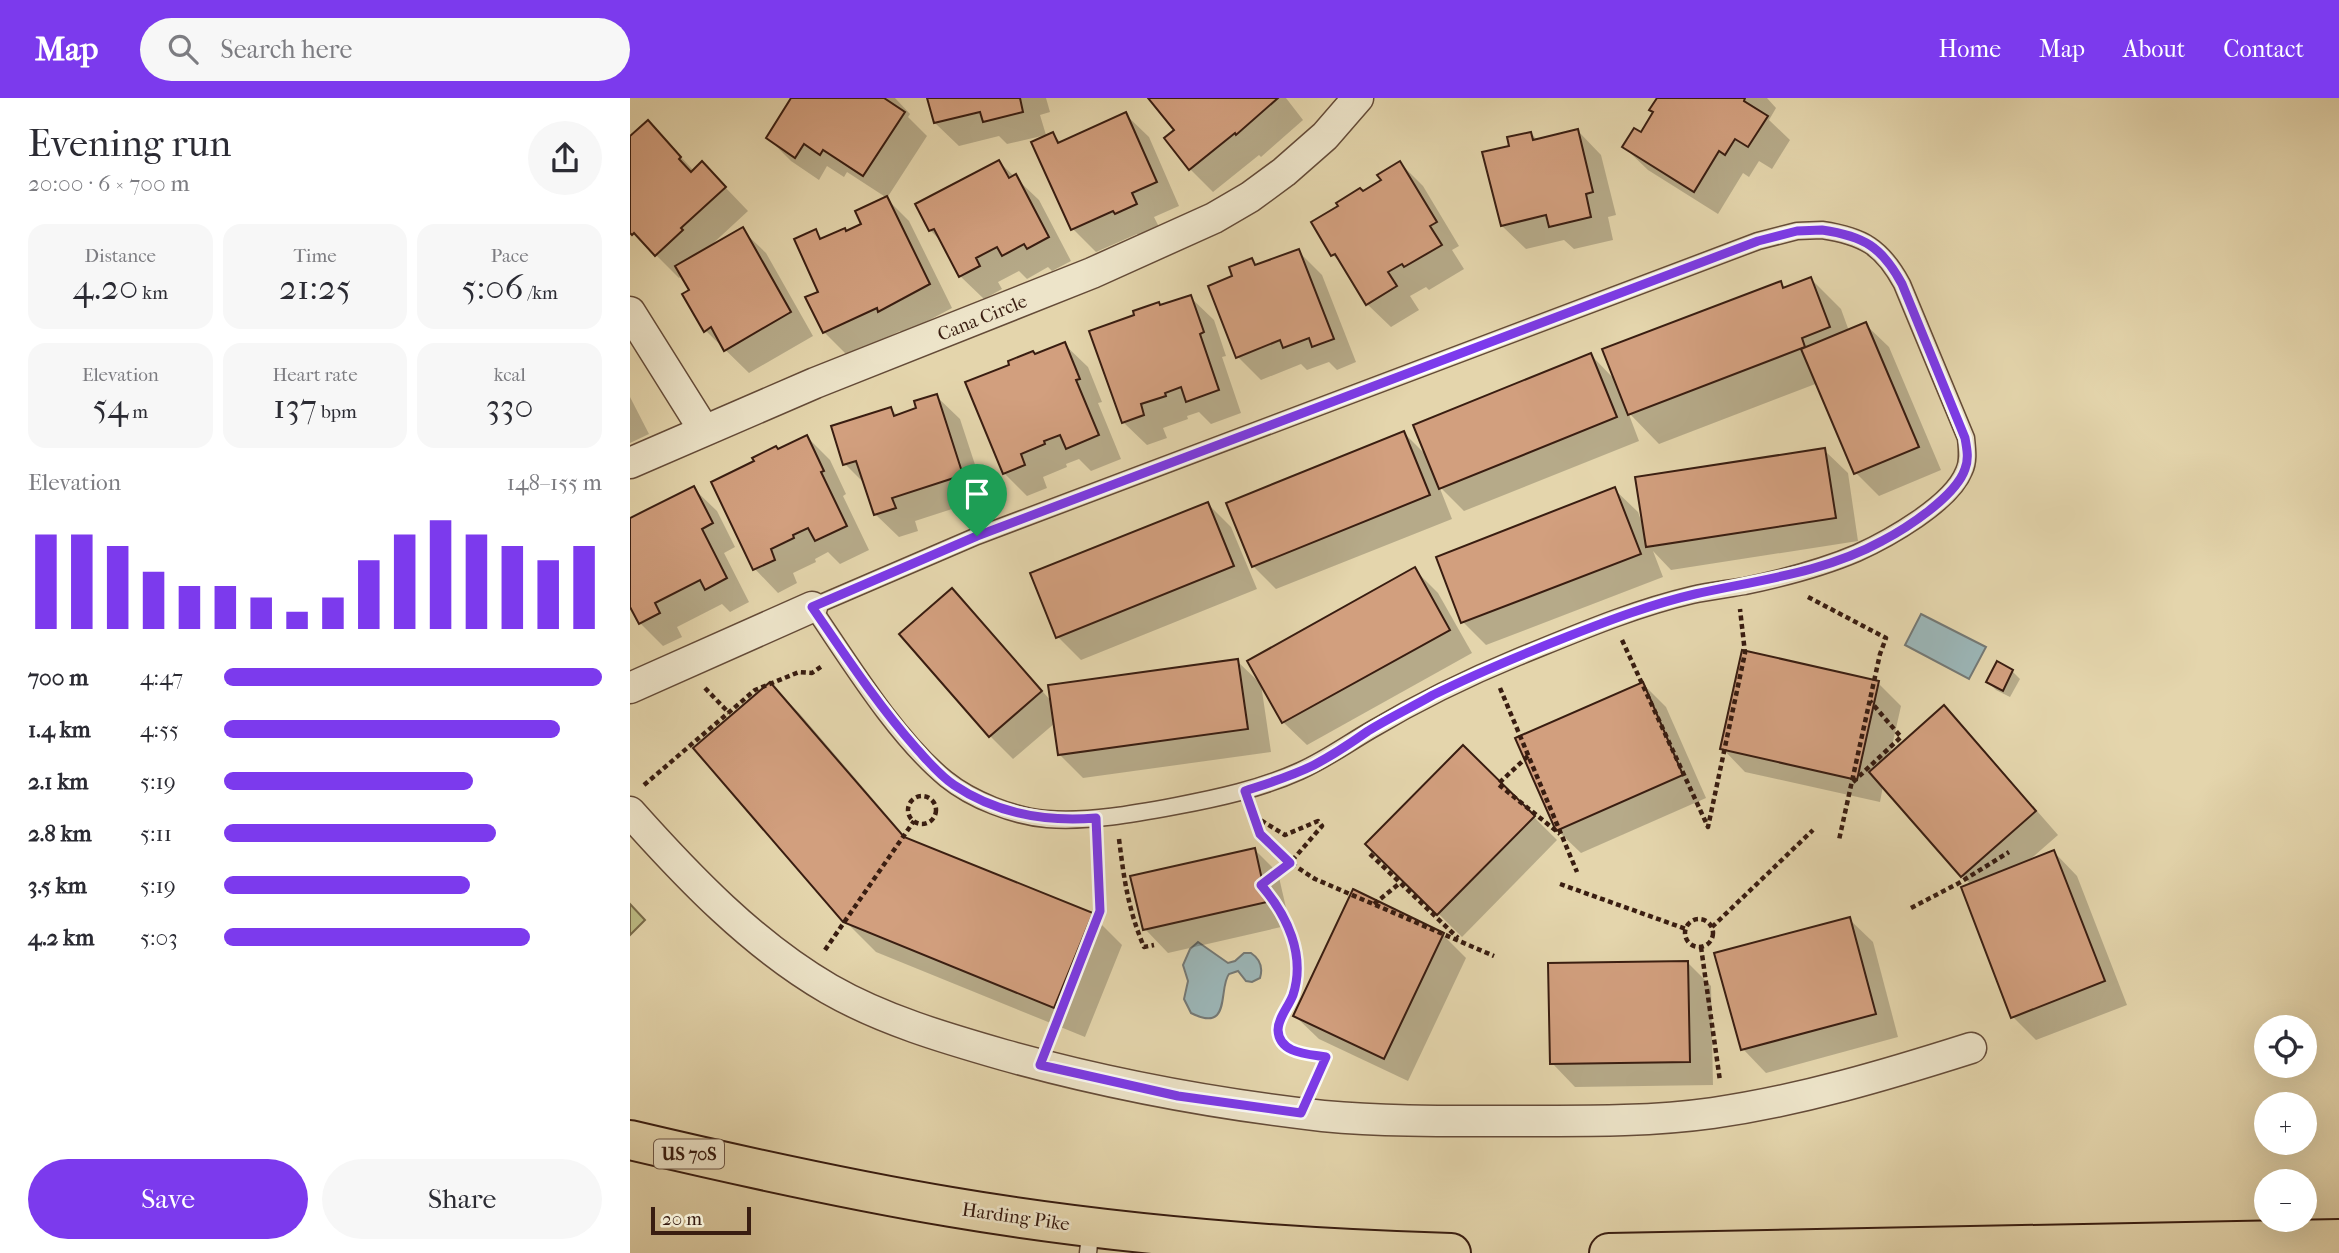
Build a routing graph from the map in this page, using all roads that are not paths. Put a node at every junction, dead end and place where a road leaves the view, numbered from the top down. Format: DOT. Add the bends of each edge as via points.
graph roads {
  1 [pos="1357,98"];
  2 [pos="630,312"];
  3 [pos="704,430"];
  4 [pos="630,463"];
  5 [pos="812,607"];
  6 [pos="630,688"];
  7 [pos="635,801"];
  8 [pos="1972,1048"];
  9 [pos="630,1140"];
  10 [pos="2339,1239"];
  11 [pos="1089,1240"];
  12 [pos="1451,1253"];
  13 [pos="1609,1253"];
  1 -- 3 [label="street, Cana Circle" via="1325,136 1284,172 1214,218 1093,273"];
  2 -- 3 [label="street"];
  3 -- 4 [label="street, Cana Circle"];
  5 -- 5 [label="lane" via="977,536 1758,241 1797,231 1850,234 1893,267 1958,415 1968,453 1966,469 1947,495 1882,541 1844,558 1806,571 1673,600 1613,620 1434,695 1317,763 1226,797 1116,817 1045,819 986,802 955,786 874,697"];
  5 -- 6 [label="street"];
  7 -- 8 [label="street" via="727,911 832,991 925,1031 1040,1065 1178,1096 1301,1113 1431,1121 1650,1119 1724,1111 1835,1090"];
  9 -- 11 [label="main road, Harding Pike / US 70S"];
  10 -- 13 [label="main road"];
  11 -- 12 [label="main road, Harding Pike / US 70S"];
}
